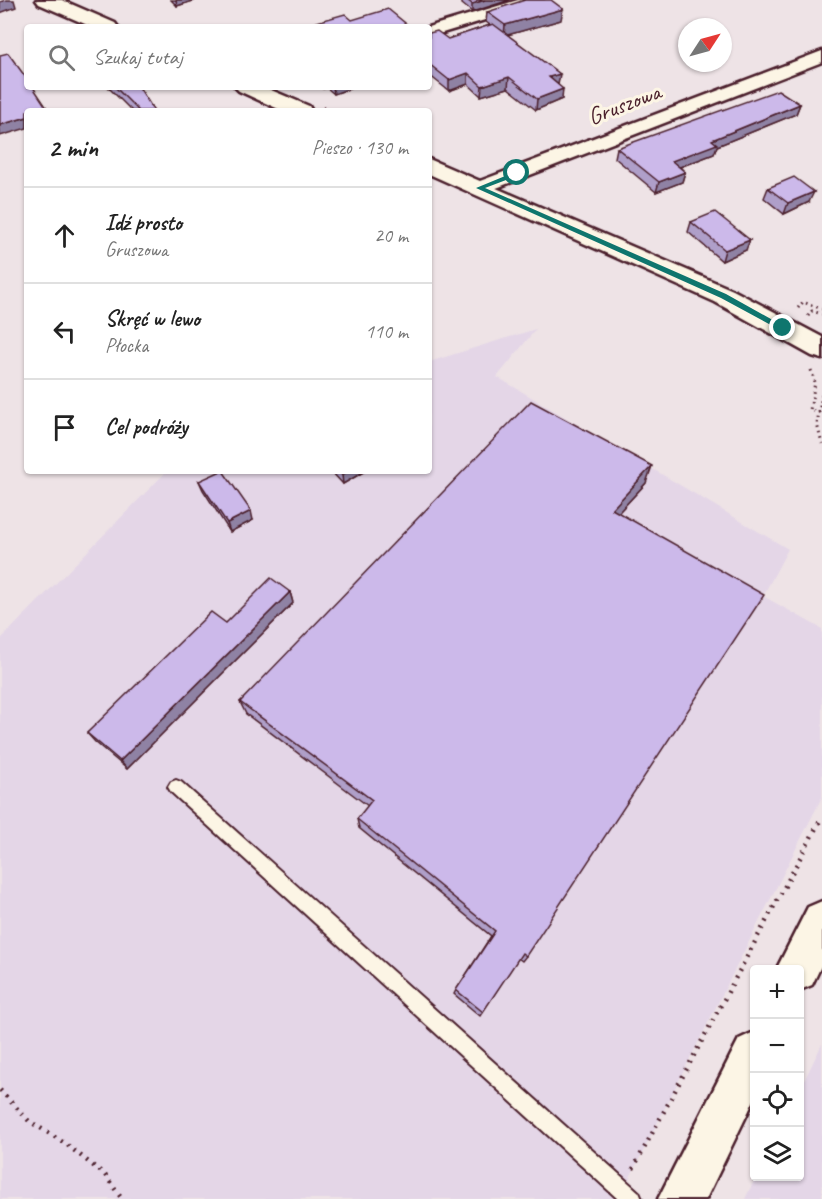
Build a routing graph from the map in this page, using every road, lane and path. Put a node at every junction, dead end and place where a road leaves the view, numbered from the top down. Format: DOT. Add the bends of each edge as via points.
graph roads {
  1 [pos="46,0"];
  2 [pos="535,0"];
  3 [pos="101,24"];
  4 [pos="432,31"];
  5 [pos="822,56"];
  6 [pos="260,90"];
  7 [pos="296,108"];
  8 [pos="432,167"];
  9 [pos="479,188"];
  10 [pos="724,296"];
  11 [pos="822,328"];
  12 [pos="822,349"];
  13 [pos="822,395"];
  14 [pos="821,403"];
  15 [pos="810,410"];
  16 [pos="820,412"];
  17 [pos="822,444"];
  18 [pos="176,787"];
  19 [pos="822,817"];
  20 [pos="822,921"];
  21 [pos="799,965"];
  22 [pos="750,1062"];
  23 [pos="0,1090"];
  24 [pos="627,1195"];
  25 [pos="122,1199"];
  26 [pos="681,1199"];
  1 -- 3 [label="street"];
  2 -- 4 [label="street"];
  5 -- 9 [label="street, Gruszowa"];
  6 -- 7 [label="street"];
  8 -- 9 [label="street"];
  9 -- 10 [label="street"];
  10 -- 11 [label="street"];
  10 -- 12 [label="street"];
  13 -- 14 [label="path"];
  14 -- 16 [label="path"];
  15 -- 16 [label="path"];
  16 -- 17 [label="path" via="817,424"];
  18 -- 24 [label="lane"];
  19 -- 24 [label="path"];
  20 -- 21 [label="street"];
  22 -- 26 [label="street"];
  23 -- 25 [label="path" via="29,1121 105,1175"];
}
